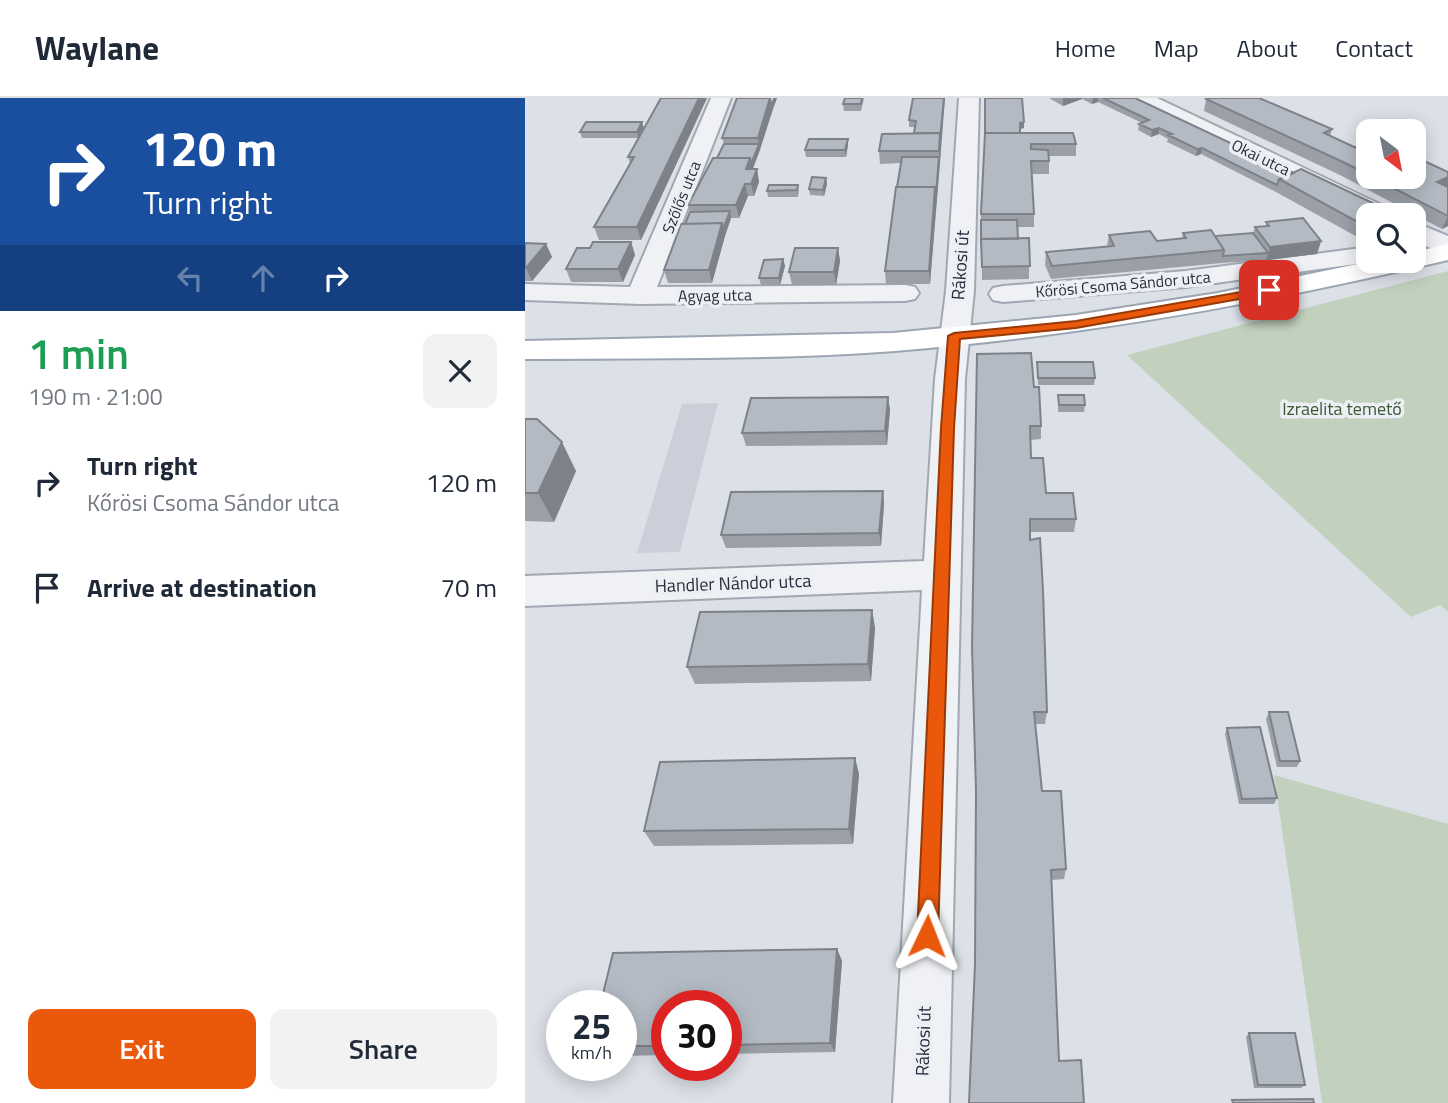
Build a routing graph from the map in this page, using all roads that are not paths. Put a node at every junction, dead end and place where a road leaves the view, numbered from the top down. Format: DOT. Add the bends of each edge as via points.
graph roads {
  1 [pos="721,98"];
  2 [pos="969,98"];
  3 [pos="1140,98"];
  4 [pos="1358,203"];
  5 [pos="1426,237"];
  6 [pos="1426,247"];
  7 [pos="1444,248"];
  8 [pos="1426,255"];
  9 [pos="1356,256"];
  10 [pos="1356,272"];
  11 [pos="525,292"];
  12 [pos="905,293"];
  13 [pos="1003,294"];
  14 [pos="640,296"];
  15 [pos="954,336"];
  16 [pos="525,350"];
  17 [pos="941,575"];
  18 [pos="525,591"];
  19 [pos="921,1103"];
  1 -- 14 [label="street, Szőlős utca"];
  2 -- 15 [label="street, Rákosi út"];
  3 -- 4 [label="street, Okai utca"];
  5 -- 7 [label="street"];
  6 -- 7 [label="street"];
  7 -- 8 [label="main road, Kőrösi Csoma Sándor utca"];
  9 -- 13 [label="street, Kőrösi Csoma Sándor utca" via="1100,288"];
  10 -- 15 [label="main road, Kőrösi Csoma Sándor utca" via="1076,324"];
  11 -- 14 [label="street, Agyag utca"];
  12 -- 14 [label="street, Agyag utca"];
  15 -- 16 [label="main road, Kőrösi Csoma Sándor utca" via="893,342"];
  15 -- 17 [label="street, Rákosi út"];
  17 -- 18 [label="street, Handler Nándor utca"];
  17 -- 19 [label="street, Rákosi út"];
}
